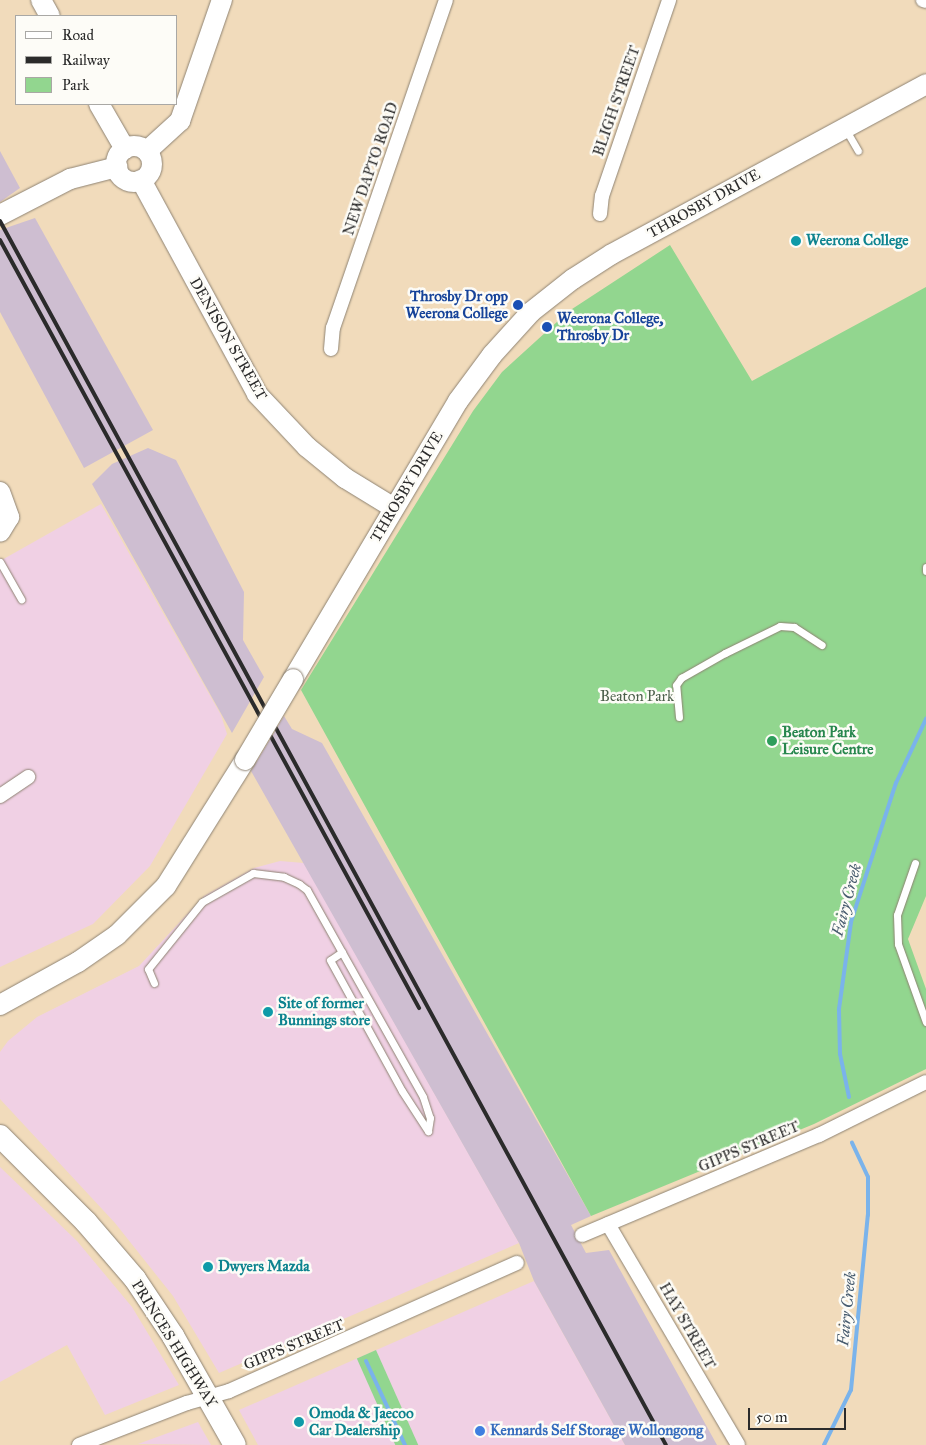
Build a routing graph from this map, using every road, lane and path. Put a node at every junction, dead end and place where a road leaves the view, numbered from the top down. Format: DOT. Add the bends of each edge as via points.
graph roads {
  1 [pos="41,0"];
  2 [pos="222,0"];
  3 [pos="446,0"];
  4 [pos="669,0"];
  5 [pos="49,15"];
  6 [pos="926,84"];
  7 [pos="99,105"];
  8 [pos="845,127"];
  9 [pos="148,151"];
  10 [pos="858,151"];
  11 [pos="121,158"];
  12 [pos="141,180"];
  13 [pos="600,214"];
  14 [pos="0,215"];
  15 [pos="331,349"];
  16 [pos="2,496"];
  17 [pos="394,508"];
  18 [pos="0,532"];
  19 [pos="0,562"];
  20 [pos="926,567"];
  21 [pos="926,571"];
  22 [pos="21,599"];
  23 [pos="822,644"];
  24 [pos="678,717"];
  25 [pos="28,777"];
  26 [pos="0,796"];
  27 [pos="914,863"];
  28 [pos="342,952"];
  29 [pos="154,983"];
  30 [pos="7,1002"];
  31 [pos="0,1014"];
  32 [pos="926,1022"];
  33 [pos="926,1082"];
  34 [pos="0,1123"];
  35 [pos="0,1136"];
  36 [pos="25,1161"];
  37 [pos="608,1224"];
  38 [pos="582,1235"];
  39 [pos="517,1263"];
  40 [pos="208,1397"];
  41 [pos="79,1445"];
  42 [pos="235,1445"];
  43 [pos="738,1445"];
  1 -- 5 [label="main road"];
  2 -- 9 [label="main road" via="180,121"];
  3 -- 15 [label="street, NEW DAPTO ROAD" via="333,328"];
  4 -- 13 [label="street, BLIGH STREET" via="602,196"];
  6 -- 8 [label="main road, THROSBY DRIVE"];
  7 -- 11 [label="main road"];
  8 -- 10 [label="lane"];
  8 -- 17 [label="main road, THROSBY DRIVE" via="612,254 539,306 512,331 473,378"];
  9 -- 11 [label="main road" via="138,146"];
  9 -- 12 [label="main road" via="152,158 151,170"];
  11 -- 12 [label="main road" via="123,178 131,182"];
  11 -- 14 [label="main road" via="70,179"];
  12 -- 17 [label="main road, DENISON STREET" via="257,394 307,447 345,478"];
  16 -- 18 [label="main road" via="9,517"];
  17 -- 30 [label="main road, THROSBY DRIVE, bridge" via="245,760 166,886 117,935 78,962"];
  19 -- 22 [label="lane"];
  20 -- 21 [label="lane"];
  23 -- 24 [label="lane" via="794,627 780,626 725,653 681,678 676,685"];
  25 -- 26 [label="street"];
  27 -- 32 [label="lane" via="897,915 898,944"];
  28 -- 28 [label="lane" via="423,1097 430,1118 428,1131 402,1091 330,960"];
  28 -- 29 [label="lane" via="300,884 284,877 253,873 202,902 148,969"];
  30 -- 31 [label="main road"];
  33 -- 37 [label="street, GIPPS STREET" via="819,1135"];
  34 -- 36 [label="main road, PRINCES HIGHWAY"];
  35 -- 36 [label="main road, PRINCES HIGHWAY"];
  36 -- 40 [label="main road, PRINCES HIGHWAY" via="91,1228 135,1279 174,1336"];
  37 -- 38 [label="street, GIPPS STREET"];
  37 -- 43 [label="street, HAY STREET"];
  39 -- 40 [label="street, GIPPS STREET" via="229,1391"];
  40 -- 41 [label="street, GIPPS STREET"];
  40 -- 42 [label="main road, PRINCES HIGHWAY"];
}
